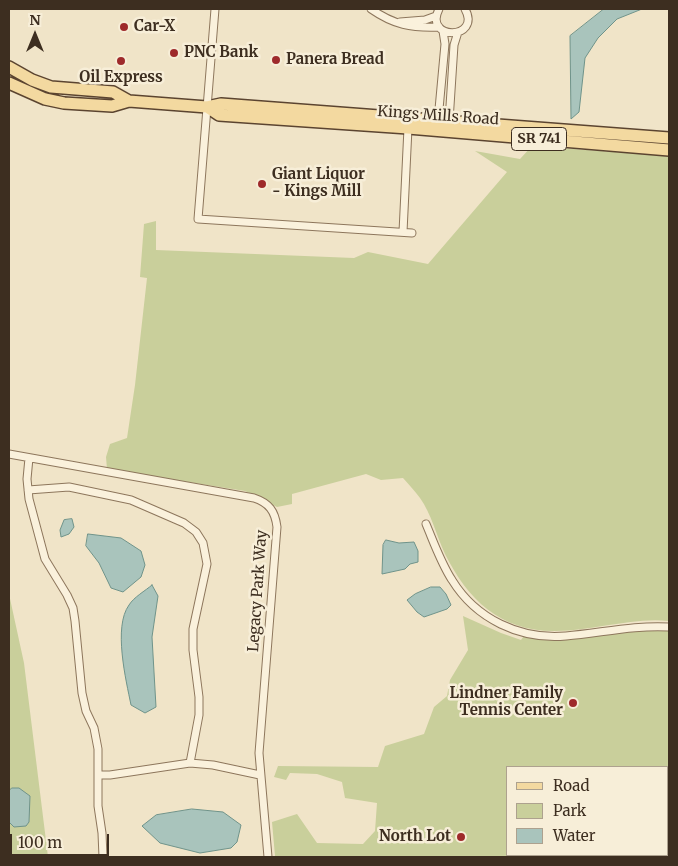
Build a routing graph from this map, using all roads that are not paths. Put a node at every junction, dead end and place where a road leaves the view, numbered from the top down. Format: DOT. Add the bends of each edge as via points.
graph roads {
  1 [pos="215,9"];
  2 [pos="370,9"];
  3 [pos="465,9"];
  4 [pos="437,12"];
  5 [pos="394,22"];
  6 [pos="441,29"];
  7 [pos="458,32"];
  8 [pos="11,69"];
  9 [pos="9,83"];
  10 [pos="130,101"];
  11 [pos="206,107"];
  12 [pos="443,120"];
  13 [pos="408,128"];
  14 [pos="669,138"];
  15 [pos="669,150"];
  16 [pos="402,232"];
  17 [pos="412,233"];
  18 [pos="9,454"];
  19 [pos="29,458"];
  20 [pos="28,490"];
  21 [pos="426,524"];
  22 [pos="669,627"];
  23 [pos="190,763"];
  24 [pos="260,774"];
  25 [pos="98,775"];
  26 [pos="102,857"];
  27 [pos="268,857"];
  1 -- 11 [label="street"];
  2 -- 5 [label="street"];
  3 -- 7 [label="street" via="467,22"];
  4 -- 5 [label="street" via="426,20"];
  4 -- 6 [label="street"];
  5 -- 6 [label="street" via="417,28"];
  6 -- 7 [label="street" via="453,34"];
  6 -- 12 [label="street" via="445,44"];
  7 -- 12 [label="street"];
  8 -- 10 [label="main road, Kings Mills Road / SR 741" via="51,87 112,92"];
  9 -- 10 [label="main road, Kings Mills Road / SR 741" via="45,100 64,103 112,106"];
  10 -- 11 [label="main road, Kings Mills Road / SR 741"];
  11 -- 12 [label="main road, Kings Mills Road / SR 741" via="222,104"];
  11 -- 13 [label="main road, Kings Mills Road / SR 741" via="219,115"];
  11 -- 16 [label="street" via="198,219"];
  12 -- 14 [label="main road, Kings Mills Road / SR 741"];
  13 -- 15 [label="main road, Kings Mills Road / SR 741"];
  13 -- 16 [label="street"];
  16 -- 17 [label="street"];
  18 -- 19 [label="street, Legacy Park Way"];
  19 -- 20 [label="street"];
  19 -- 24 [label="street, Legacy Park Way" via="254,498 272,508 277,527"];
  20 -- 23 [label="street" via="69,488 130,500 184,523 196,532 203,543 207,564 194,629 199,714"];
  20 -- 25 [label="street" via="45,559 73,608 82,694 98,749"];
  21 -- 22 [label="street" via="442,562 460,591 477,609 502,625 526,633 556,636 634,627"];
  23 -- 24 [label="street" via="213,764"];
  23 -- 25 [label="street"];
  24 -- 27 [label="street, Legacy Park Way"];
  25 -- 26 [label="street"];
}
